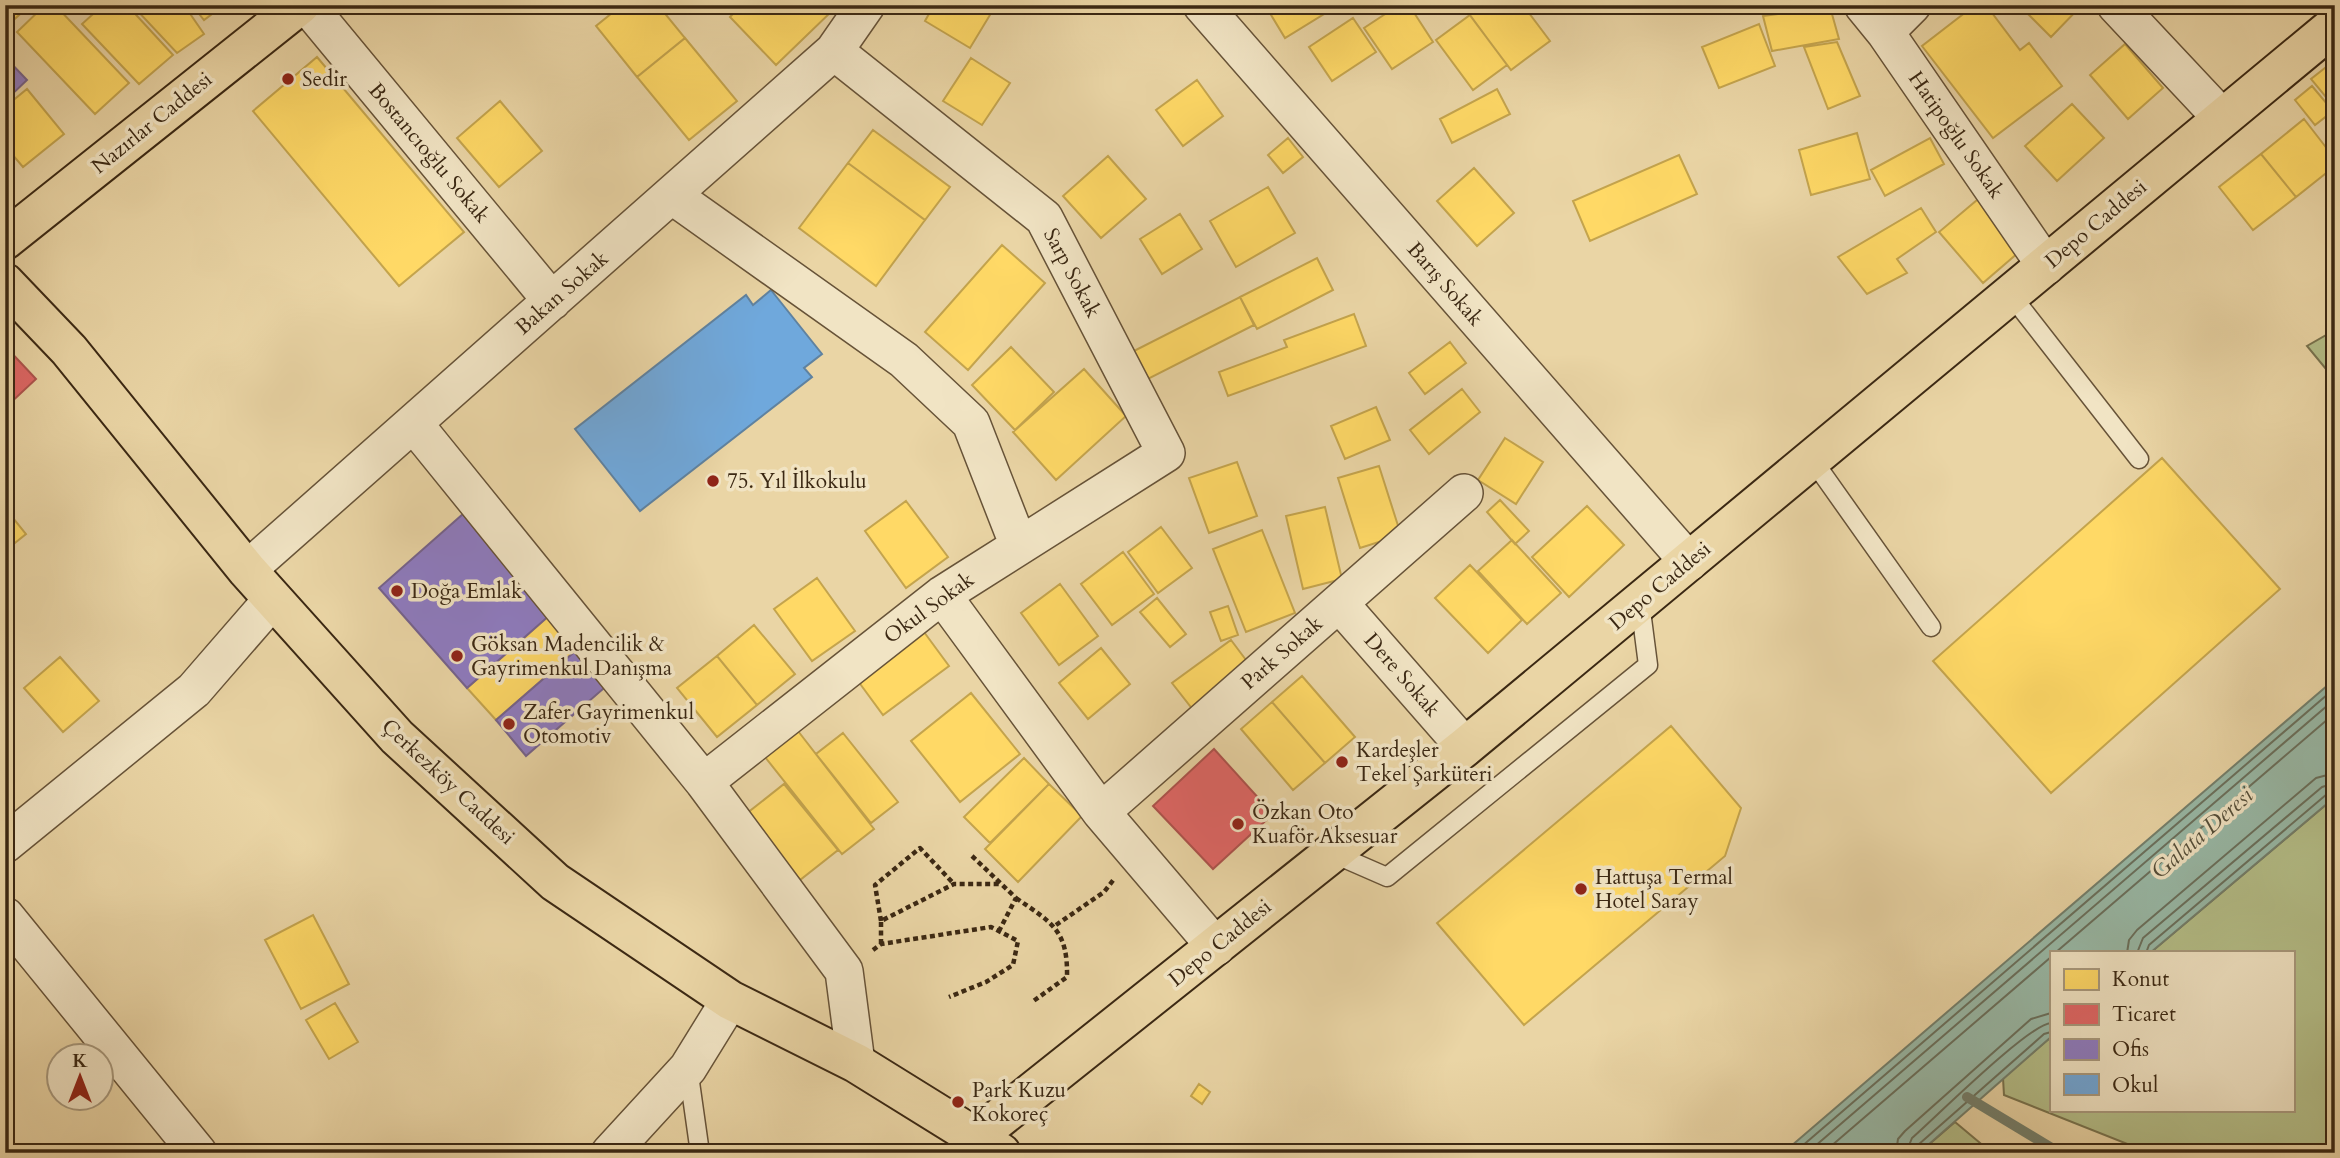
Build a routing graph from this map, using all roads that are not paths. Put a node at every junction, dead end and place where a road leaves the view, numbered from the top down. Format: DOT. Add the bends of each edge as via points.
graph roads {
  1 [pos="300,5"];
  2 [pos="307,5"];
  3 [pos="866,5"];
  4 [pos="1202,5"];
  5 [pos="1912,5"];
  6 [pos="2116,5"];
  7 [pos="1874,19"];
  8 [pos="2335,26"];
  9 [pos="834,51"];
  10 [pos="2222,118"];
  11 [pos="673,196"];
  12 [pos="5,240"];
  13 [pos="2046,266"];
  14 [pos="5,283"];
  15 [pos="2011,295"];
  16 [pos="552,301"];
  17 [pos="414,424"];
  18 [pos="1167,453"];
  19 [pos="1812,459"];
  20 [pos="2139,459"];
  21 [pos="1464,493"];
  22 [pos="1019,547"];
  23 [pos="1689,562"];
  24 [pos="247,570"];
  25 [pos="942,595"];
  26 [pos="273,599"];
  27 [pos="1640,602"];
  28 [pos="1339,603"];
  29 [pos="1931,627"];
  30 [pos="1465,747"];
  31 [pos="704,782"];
  32 [pos="1101,812"];
  33 [pos="5,844"];
  34 [pos="1332,853"];
  35 [pos="5,916"];
  36 [pos="1216,947"];
  37 [pos="730,1000"];
  38 [pos="856,1063"];
  39 [pos="688,1068"];
  40 [pos="980,1147"];
  41 [pos="191,1150"];
  42 [pos="610,1153"];
  43 [pos="700,1153"];
  1 -- 12 [label="main road, Nazırlar Caddesi"];
  2 -- 16 [label="street, Bostancıoğlu Sokak"];
  3 -- 9 [label="street, Bakan Sokak"];
  4 -- 23 [label="street, Barış Sokak"];
  5 -- 7 [label="street"];
  6 -- 10 [label="street"];
  7 -- 13 [label="street, Hatipoğlu Sokak"];
  8 -- 10 [label="main road, Depo Caddesi"];
  9 -- 11 [label="street, Bakan Sokak"];
  9 -- 18 [label="street, Sarp Sokak" via="1044,218"];
  10 -- 13 [label="main road, Depo Caddesi"];
  11 -- 16 [label="street, Bakan Sokak"];
  11 -- 22 [label="street" via="904,360 971,423"];
  13 -- 15 [label="main road, Depo Caddesi"];
  14 -- 24 [label="main road, Çerkezköy Caddesi" via="69,350"];
  15 -- 19 [label="main road, Depo Caddesi"];
  15 -- 20 [label="lane"];
  16 -- 17 [label="street, Bakan Sokak"];
  17 -- 24 [label="street, Bakan Sokak"];
  17 -- 31 [label="street"];
  18 -- 22 [label="street, Okul Sokak"];
  19 -- 23 [label="main road, Depo Caddesi"];
  19 -- 29 [label="lane"];
  21 -- 28 [label="street, Park Sokak"];
  22 -- 25 [label="street, Okul Sokak"];
  23 -- 27 [label="main road, Depo Caddesi"];
  24 -- 26 [label="main road, Çerkezköy Caddesi"];
  25 -- 31 [label="street, Okul Sokak"];
  25 -- 32 [label="street"];
  26 -- 33 [label="street" via="194,690"];
  26 -- 37 [label="main road, Çerkezköy Caddesi" via="397,737 555,881"];
  27 -- 30 [label="main road, Depo Caddesi"];
  27 -- 34 [label="lane" via="1648,665 1387,877"];
  28 -- 30 [label="street, Dere Sokak"];
  28 -- 32 [label="street, Park Sokak"];
  30 -- 34 [label="main road, Depo Caddesi"];
  31 -- 38 [label="street" via="844,971"];
  32 -- 36 [label="street"];
  34 -- 36 [label="main road, Depo Caddesi"];
  35 -- 41 [label="street"];
  36 -- 40 [label="main road, Depo Caddesi"];
  37 -- 38 [label="main road, Çerkezköy Caddesi"];
  37 -- 39 [label="street"];
  38 -- 40 [label="main road, Çerkezköy Caddesi"];
  39 -- 42 [label="street"];
  39 -- 43 [label="lane"];
}
